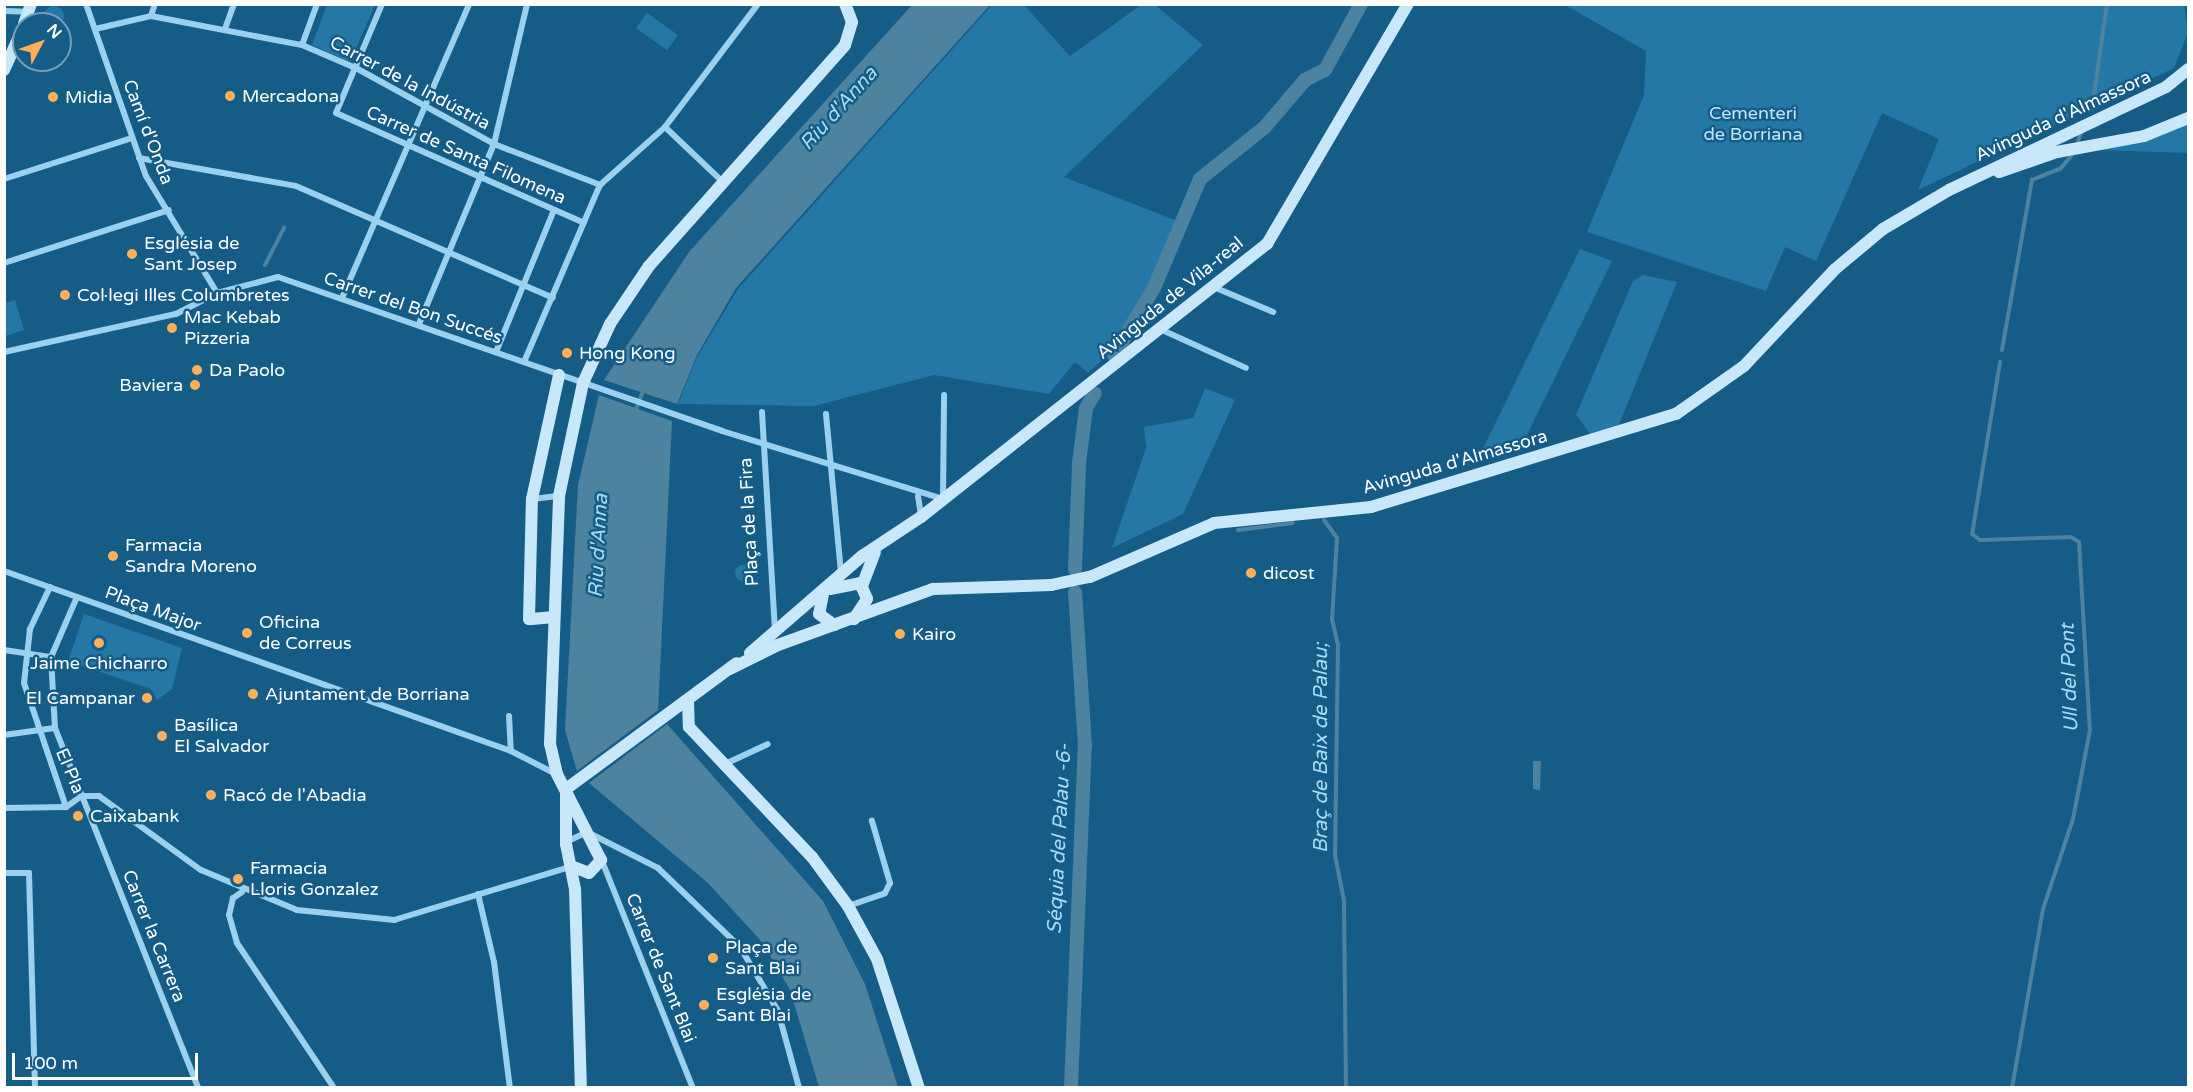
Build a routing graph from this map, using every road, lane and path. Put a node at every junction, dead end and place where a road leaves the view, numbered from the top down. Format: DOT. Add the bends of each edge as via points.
graph roads {
  1 [pos="86,4"];
  2 [pos="155,4"];
  3 [pos="234,4"];
  4 [pos="317,4"];
  5 [pos="382,4"];
  6 [pos="469,4"];
  7 [pos="527,4"];
  8 [pos="758,4"];
  9 [pos="845,4"];
  10 [pos="1408,4"];
  11 [pos="151,16"];
  12 [pos="226,26"];
  13 [pos="95,28"];
  14 [pos="302,45"];
  15 [pos="12,53"];
  16 [pos="356,68"];
  17 [pos="2188,69"];
  18 [pos="4,70"];
  19 [pos="426,104"];
  20 [pos="2188,118"];
  21 [pos="665,127"];
  22 [pos="132,138"];
  23 [pos="494,144"];
  24 [pos="408,147"];
  25 [pos="139,158"];
  26 [pos="482,178"];
  27 [pos="4,179"];
  28 [pos="723,182"];
  29 [pos="600,185"];
  30 [pos="1949,190"];
  31 [pos="169,210"];
  32 [pos="554,210"];
  33 [pos="377,218"];
  34 [pos="584,223"];
  35 [pos="450,253"];
  36 [pos="4,263"];
  37 [pos="524,286"];
  38 [pos="1215,288"];
  39 [pos="217,293"];
  40 [pos="342,298"];
  41 [pos="553,298"];
  42 [pos="1273,312"];
  43 [pos="419,324"];
  44 [pos="1162,330"];
  45 [pos="4,352"];
  46 [pos="496,352"];
  47 [pos="524,362"];
  48 [pos="1246,368"];
  49 [pos="559,375"];
  50 [pos="583,383"];
  51 [pos="600,388"];
  52 [pos="944,395"];
  53 [pos="762,412"];
  54 [pos="826,414"];
  55 [pos="763,444"];
  56 [pos="831,467"];
  57 [pos="559,496"];
  58 [pos="918,496"];
  59 [pos="532,499"];
  60 [pos="943,499"];
  61 [pos="921,517"];
  62 [pos="876,551"];
  63 [pos="4,571"];
  64 [pos="841,575"];
  65 [pos="50,587"];
  66 [pos="863,587"];
  67 [pos="824,592"];
  68 [pos="77,597"];
  69 [pos="898,600"];
  70 [pos="554,617"];
  71 [pos="853,620"];
  72 [pos="834,625"];
  73 [pos="777,639"];
  74 [pos="4,650"];
  75 [pos="26,654"];
  76 [pos="51,657"];
  77 [pos="688,702"];
  78 [pos="509,717"];
  79 [pos="55,728"];
  80 [pos="38,732"];
  81 [pos="4,735"];
  82 [pos="768,744"];
  83 [pos="511,751"];
  84 [pos="722,766"];
  85 [pos="557,774"];
  86 [pos="566,789"];
  87 [pos="82,796"];
  88 [pos="4,807"];
  89 [pos="66,807"];
  90 [pos="872,821"];
  91 [pos="587,832"];
  92 [pos="566,844"];
  93 [pos="601,860"];
  94 [pos="571,866"];
  95 [pos="4,873"];
  96 [pos="242,892"];
  97 [pos="478,894"];
  98 [pos="848,906"];
  99 [pos="36,1088"];
  100 [pos="198,1088"];
  101 [pos="334,1088"];
  102 [pos="510,1088"];
  103 [pos="581,1088"];
  104 [pos="693,1088"];
  105 [pos="799,1088"];
  106 [pos="918,1088"];
  1 -- 13 [label="street, Camí d'Onda"];
  2 -- 11 [label="street"];
  3 -- 12 [label="street"];
  4 -- 14 [label="street"];
  5 -- 16 [label="street"];
  6 -- 19 [label="street"];
  7 -- 23 [label="street"];
  8 -- 21 [label="street"];
  9 -- 28 [label="street" via="852,22 845,45"];
  10 -- 38 [label="street, Avinguda de Vila-real" via="1286,218 1267,244"];
  11 -- 12 [label="street, Carrer de la Indústria"];
  11 -- 13 [label="street, Carrer de la Indústria"];
  12 -- 14 [label="street, Carrer de la Indústria"];
  13 -- 22 [label="street, Camí d'Onda"];
  14 -- 16 [label="street, Carrer de la Indústria"];
  15 -- 18 [label="street"];
  16 -- 19 [label="street, Carrer de la Indústria"];
  16 -- 24 [label="street, Carrer de Santa Filomena" via="336,113"];
  17 -- 30 [label="street, Avinguda d'Almassora" via="2147,96"];
  19 -- 23 [label="street, Carrer de la Indústria"];
  19 -- 24 [label="street"];
  20 -- 30 [label="street, Avinguda d'Almassora" via="2144,136 2057,152"];
  21 -- 28 [label="street"];
  21 -- 29 [label="street"];
  22 -- 25 [label="street, Camí d'Onda"];
  22 -- 27 [label="street"];
  23 -- 26 [label="street"];
  23 -- 29 [label="street, Carrer de la Indústria"];
  24 -- 26 [label="street, Carrer de Santa Filomena"];
  24 -- 33 [label="street"];
  25 -- 31 [label="street, Camí d'Onda"];
  25 -- 33 [label="street" via="296,186"];
  26 -- 32 [label="street, Carrer de Santa Filomena"];
  26 -- 35 [label="street"];
  28 -- 50 [label="street" via="649,266 610,324"];
  29 -- 34 [label="street"];
  30 -- 69 [label="street, Avinguda d'Almassora" via="1883,229 1834,270 1744,366 1676,414 1371,507 1214,523 1090,577 1051,585 933,589"];
  31 -- 36 [label="street"];
  31 -- 39 [label="street, Camí d'Onda"];
  32 -- 34 [label="street, Carrer de Santa Filomena"];
  32 -- 37 [label="street"];
  33 -- 35 [label="street"];
  33 -- 40 [label="street"];
  34 -- 41 [label="street"];
  35 -- 37 [label="street"];
  35 -- 43 [label="street"];
  37 -- 41 [label="street"];
  37 -- 46 [label="street"];
  38 -- 42 [label="street"];
  38 -- 44 [label="street, Avinguda de Vila-real"];
  39 -- 40 [label="street, Carrer del Bon Succés" via="278,276"];
  39 -- 45 [label="street, Carrer del Bon Succés" via="176,314"];
  40 -- 43 [label="street, Carrer del Bon Succés"];
  41 -- 47 [label="street"];
  43 -- 46 [label="street, Carrer del Bon Succés"];
  44 -- 48 [label="street"];
  44 -- 60 [label="street, Avinguda de Vila-real"];
  46 -- 47 [label="street, Carrer del Bon Succés"];
  47 -- 49 [label="street, Carrer del Bon Succés"];
  49 -- 50 [label="street, Carrer del Bon Succés"];
  49 -- 59 [label="street"];
  50 -- 51 [label="street, Carrer del Bon Succés"];
  50 -- 57 [label="street"];
  51 -- 55 [label="street, Plaça de la Fira"];
  52 -- 60 [label="street"];
  53 -- 55 [label="street"];
  54 -- 56 [label="street"];
  55 -- 56 [label="street"];
  55 -- 73 [label="street, Plaça de la Fira"];
  56 -- 58 [label="street"];
  56 -- 64 [label="street"];
  57 -- 59 [label="street"];
  57 -- 70 [label="street"];
  58 -- 60 [label="street"];
  58 -- 61 [label="street"];
  59 -- 70 [label="street" via="529,619"];
  60 -- 61 [label="street, Avinguda de Vila-real"];
  61 -- 62 [label="street, Avinguda de Vila-real"];
  62 -- 64 [label="street, Avinguda de Vila-real"];
  62 -- 66 [label="street, Avinguda de Vila-real" via="864,569"];
  63 -- 65 [label="street"];
  64 -- 67 [label="street, Avinguda de Vila-real"];
  65 -- 68 [label="street"];
  65 -- 75 [label="street, El Pla" via="30,629"];
  66 -- 67 [label="street, Avinguda de Vila-real" via="852,582"];
  66 -- 69 [label="street"];
  66 -- 71 [label="street, Avinguda de Vila-real" via="866,602"];
  67 -- 72 [label="street" via="819,614"];
  67 -- 73 [label="street, Avinguda de Vila-real"];
  68 -- 76 [label="street, El Pla"];
  68 -- 83 [label="street, Plaça Major"];
  69 -- 71 [label="street, Avinguda d'Almassora"];
  70 -- 85 [label="street" via="549,744"];
  71 -- 72 [label="street, Avinguda d'Almassora"];
  72 -- 73 [label="street, Avinguda d'Almassora"];
  73 -- 77 [label="street"];
  74 -- 75 [label="street"];
  75 -- 76 [label="street"];
  75 -- 80 [label="street, El Pla" via="24,683"];
  76 -- 79 [label="street, El Pla"];
  77 -- 84 [label="street" via="689,728"];
  77 -- 86 [label="street"];
  78 -- 83 [label="street"];
  79 -- 80 [label="street, El Pla"];
  79 -- 87 [label="street, El Pla"];
  80 -- 81 [label="street"];
  80 -- 89 [label="street, El Pla"];
  82 -- 84 [label="street"];
  83 -- 85 [label="street, Plaça Major"];
  84 -- 98 [label="street" via="812,858"];
  85 -- 86 [label="street"];
  86 -- 91 [label="street"];
  86 -- 92 [label="street"];
  87 -- 89 [label="street, El Pla"];
  87 -- 96 [label="street" via="99,796 155,841"];
  87 -- 100 [label="street, Carrer la Carrera"];
  88 -- 89 [label="street"];
  90 -- 98 [label="street" via="890,883 885,892"];
  91 -- 92 [label="street" via="571,835"];
  91 -- 93 [label="street"];
  91 -- 105 [label="street" via="659,868 740,947 778,1011"];
  92 -- 94 [label="street"];
  93 -- 94 [label="street" via="589,873"];
  93 -- 104 [label="street, Carrer de Sant Blai"];
  94 -- 97 [label="street"];
  94 -- 103 [label="street"];
  95 -- 99 [label="street" via="29,873"];
  96 -- 97 [label="street" via="297,910 394,920 439,910"];
  96 -- 101 [label="street" via="233,898 229,915 237,942"];
  97 -- 102 [label="street" via="494,962"];
  98 -- 106 [label="street" via="877,959"];
}
